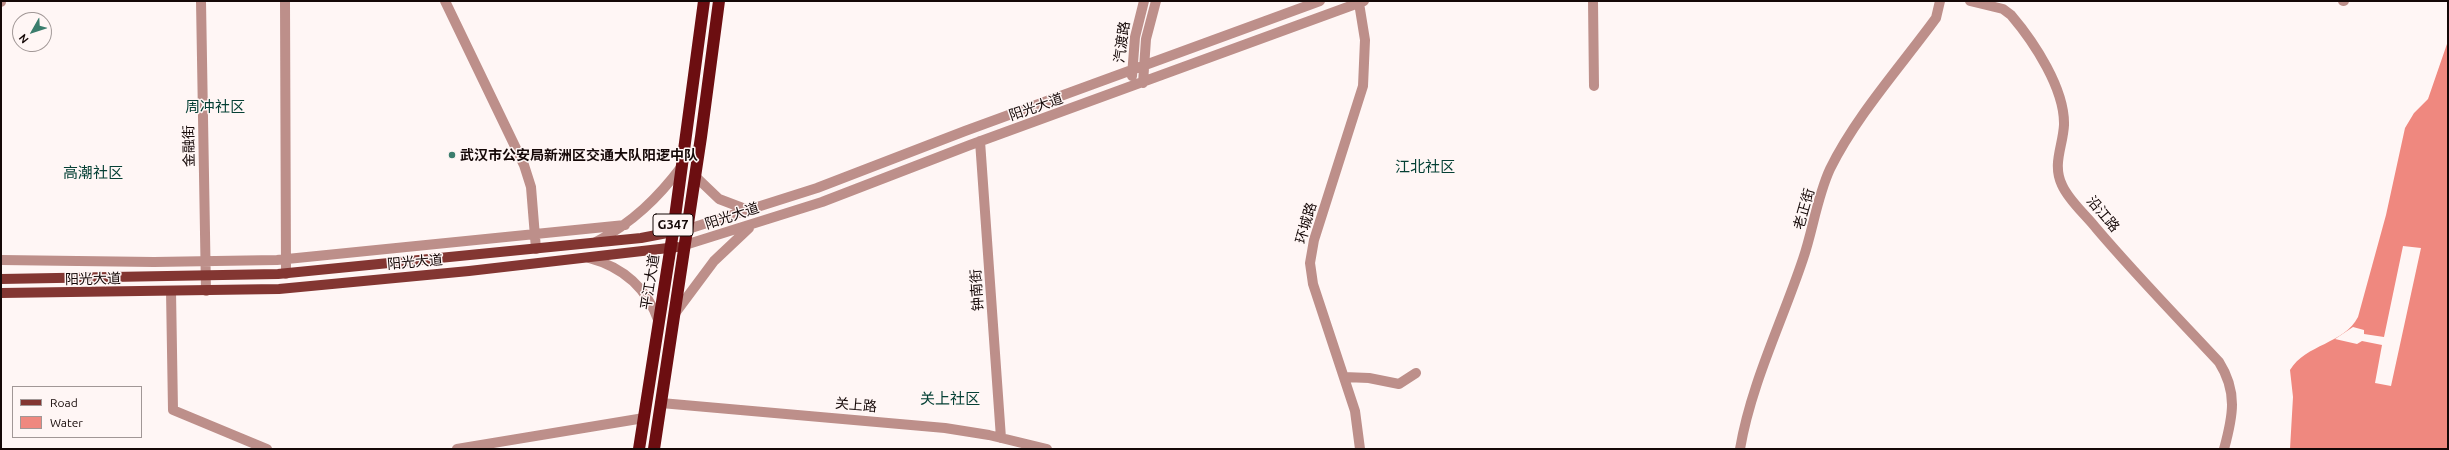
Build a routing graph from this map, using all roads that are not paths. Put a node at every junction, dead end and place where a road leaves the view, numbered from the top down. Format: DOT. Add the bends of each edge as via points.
graph roads {
  1 [pos="201,1"];
  2 [pos="285,1"];
  3 [pos="445,1"];
  4 [pos="704,1"];
  5 [pos="719,1"];
  6 [pos="1144,1"];
  7 [pos="1156,1"];
  8 [pos="1320,1"];
  9 [pos="1593,1"];
  10 [pos="1940,1"];
  11 [pos="1970,1"];
  12 [pos="1362,2"];
  13 [pos="1144,66"];
  14 [pos="1132,71"];
  15 [pos="1143,83"];
  16 [pos="1594,86"];
  17 [pos="1131,87"];
  18 [pos="980,141"];
  19 [pos="682,166"];
  20 [pos="696,177"];
  21 [pos="748,210"];
  22 [pos="754,224"];
  23 [pos="625,225"];
  24 [pos="688,229"];
  25 [pos="672,233"];
  26 [pos="535,235"];
  27 [pos="595,243"];
  28 [pos="686,245"];
  29 [pos="536,249"];
  30 [pos="670,249"];
  31 [pos="589,258"];
  32 [pos="1,260"];
  33 [pos="286,260"];
  34 [pos="205,262"];
  35 [pos="286,274"];
  36 [pos="205,276"];
  37 [pos="1,278"];
  38 [pos="171,291"];
  39 [pos="206,291"];
  40 [pos="1,293"];
  41 [pos="675,313"];
  42 [pos="659,322"];
  43 [pos="1416,373"];
  44 [pos="1344,377"];
  45 [pos="661,403"];
  46 [pos="644,418"];
  47 [pos="1001,438"];
  48 [pos="267,449"];
  49 [pos="457,449"];
  50 [pos="639,449"];
  51 [pos="654,449"];
  52 [pos="1047,449"];
  53 [pos="1360,449"];
  54 [pos="1740,449"];
  55 [pos="2224,449"];
  1 -- 34 [label="street, 金融街"];
  2 -- 33 [label="street"];
  3 -- 26 [label="street" via="524,165 531,187"];
  4 -- 19 [label="highway, 平江大道 / G347"];
  5 -- 20 [label="highway, 平江大道 / G347"];
  6 -- 14 [label="street, 汽渡路" via="1135,37"];
  7 -- 13 [label="street, 汽渡路" via="1146,39"];
  8 -- 13 [label="street, 阳光大道"];
  9 -- 16 [label="street"];
  10 -- 54 [label="street, 老正街" via="1936,18 1852,133 1830,171 1804,258 1750,406"];
  11 -- 55 [label="street, 沿江路" via="2003,9 2011,15 2054,80 2061,99 2064,124 2057,159 2058,172 2067,193 2113,248 2219,362 2226,374 2231,388 2232,404"];
  12 -- 15 [label="street, 阳光大道"];
  12 -- 44 [label="street, 环城路" via="1365,40 1363,86 1314,240 1310,263 1313,284"];
  13 -- 14 [label="street, 阳光大道"];
  13 -- 15 [label="street, 汽渡路"];
  14 -- 17 [label="street, 汽渡路"];
  14 -- 21 [label="street, 阳光大道" via="965,130 817,188"];
  15 -- 17 [label="street, 阳光大道"];
  17 -- 18 [label="street, 阳光大道"];
  18 -- 22 [label="street, 阳光大道" via="822,202"];
  18 -- 47 [label="street, 钟南街"];
  19 -- 23 [label="street" via="660,193"];
  19 -- 25 [label="highway, 平江大道 / G347"];
  20 -- 21 [label="street" via="719,199"];
  20 -- 24 [label="highway, 平江大道 / G347"];
  21 -- 24 [label="street, 阳光大道"];
  22 -- 28 [label="street, 阳光大道"];
  22 -- 41 [label="street" via="714,260"];
  23 -- 26 [label="street"];
  23 -- 27 [label="street"];
  24 -- 25 [label="main road, 阳光大道"];
  24 -- 28 [label="highway, 平江大道 / G347"];
  25 -- 27 [label="main road, 阳光大道"];
  25 -- 30 [label="highway, 平江大道 / G347"];
  26 -- 29 [label="street"];
  26 -- 33 [label="street"];
  27 -- 29 [label="main road, 阳光大道"];
  28 -- 30 [label="main road, 阳光大道"];
  28 -- 41 [label="highway, 平江大道 / G347"];
  29 -- 35 [label="main road, 阳光大道"];
  30 -- 31 [label="main road, 阳光大道"];
  30 -- 42 [label="highway, 平江大道 / G347"];
  31 -- 39 [label="main road, 阳光大道" via="279,289"];
  31 -- 42 [label="street" via="612,266 632,279 648,299"];
  32 -- 34 [label="street"];
  33 -- 34 [label="street"];
  33 -- 35 [label="street"];
  34 -- 36 [label="street, 金融街"];
  35 -- 36 [label="main road, 阳光大道"];
  36 -- 37 [label="main road, 阳光大道"];
  36 -- 39 [label="street, 金融街"];
  38 -- 39 [label="main road, 阳光大道"];
  38 -- 40 [label="main road, 阳光大道"];
  38 -- 48 [label="street" via="173,410"];
  41 -- 45 [label="highway, 平江大道 / G347"];
  42 -- 46 [label="highway, 平江大道 / G347"];
  43 -- 44 [label="street" via="1399,384 1369,378"];
  44 -- 53 [label="street, 环城路" via="1355,412"];
  45 -- 47 [label="street, 关上路" via="861,419 945,428"];
  45 -- 51 [label="highway, 平江大道 / G347"];
  46 -- 49 [label="street"];
  46 -- 50 [label="highway, 平江大道 / G347"];
  47 -- 52 [label="street, 关上路"];
}
